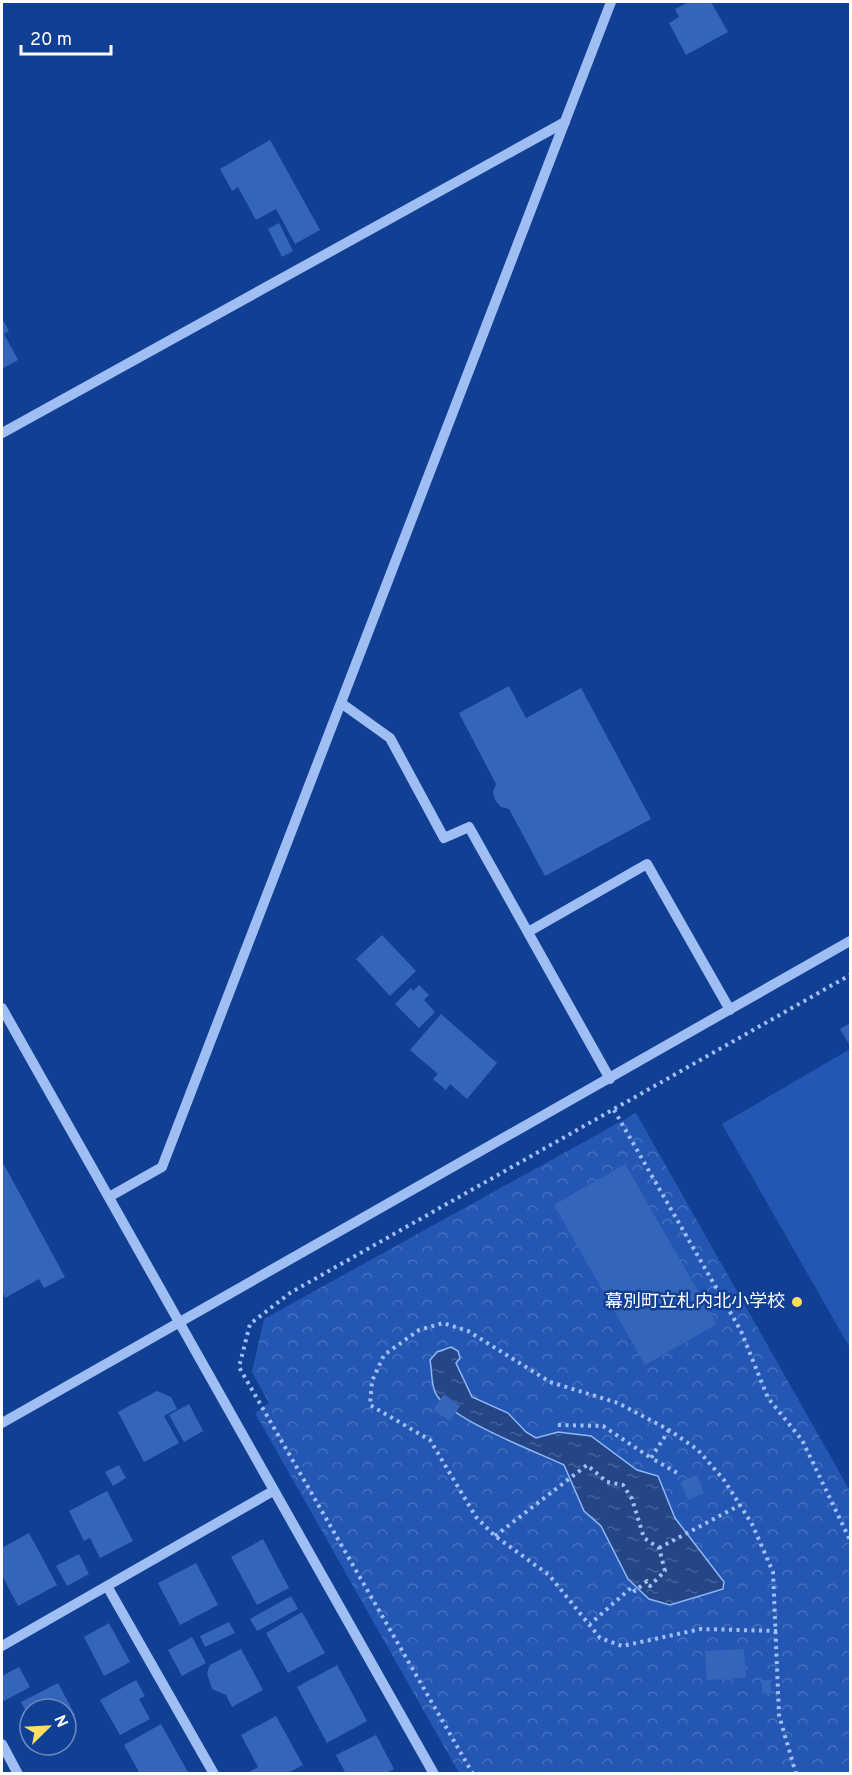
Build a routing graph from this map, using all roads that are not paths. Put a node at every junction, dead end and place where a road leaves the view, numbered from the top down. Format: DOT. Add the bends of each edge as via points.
graph roads {
  1 [pos="610,2"];
  2 [pos="565,122"];
  3 [pos="2,433"];
  4 [pos="341,703"];
  5 [pos="528,932"];
  6 [pos="850,941"];
  7 [pos="2,1008"];
  8 [pos="730,1010"];
  9 [pos="610,1079"];
  10 [pos="109,1197"];
  11 [pos="179,1321"];
  12 [pos="2,1423"];
  13 [pos="273,1491"];
  14 [pos="107,1586"];
  15 [pos="2,1646"];
  16 [pos="2,1744"];
  17 [pos="18,1773"];
  18 [pos="214,1773"];
  19 [pos="434,1773"];
  1 -- 2 [label="street"];
  2 -- 3 [label="street"];
  2 -- 4 [label="street"];
  4 -- 5 [label="street" via="390,738 444,838 469,827"];
  4 -- 10 [label="street" via="162,1167"];
  5 -- 8 [label="street" via="647,864"];
  5 -- 9 [label="street"];
  6 -- 8 [label="street"];
  7 -- 10 [label="street"];
  8 -- 9 [label="street"];
  9 -- 11 [label="street"];
  10 -- 11 [label="street"];
  11 -- 12 [label="street"];
  11 -- 13 [label="street"];
  13 -- 14 [label="street"];
  13 -- 19 [label="street"];
  14 -- 15 [label="street"];
  14 -- 18 [label="street"];
  16 -- 17 [label="street"];
}
